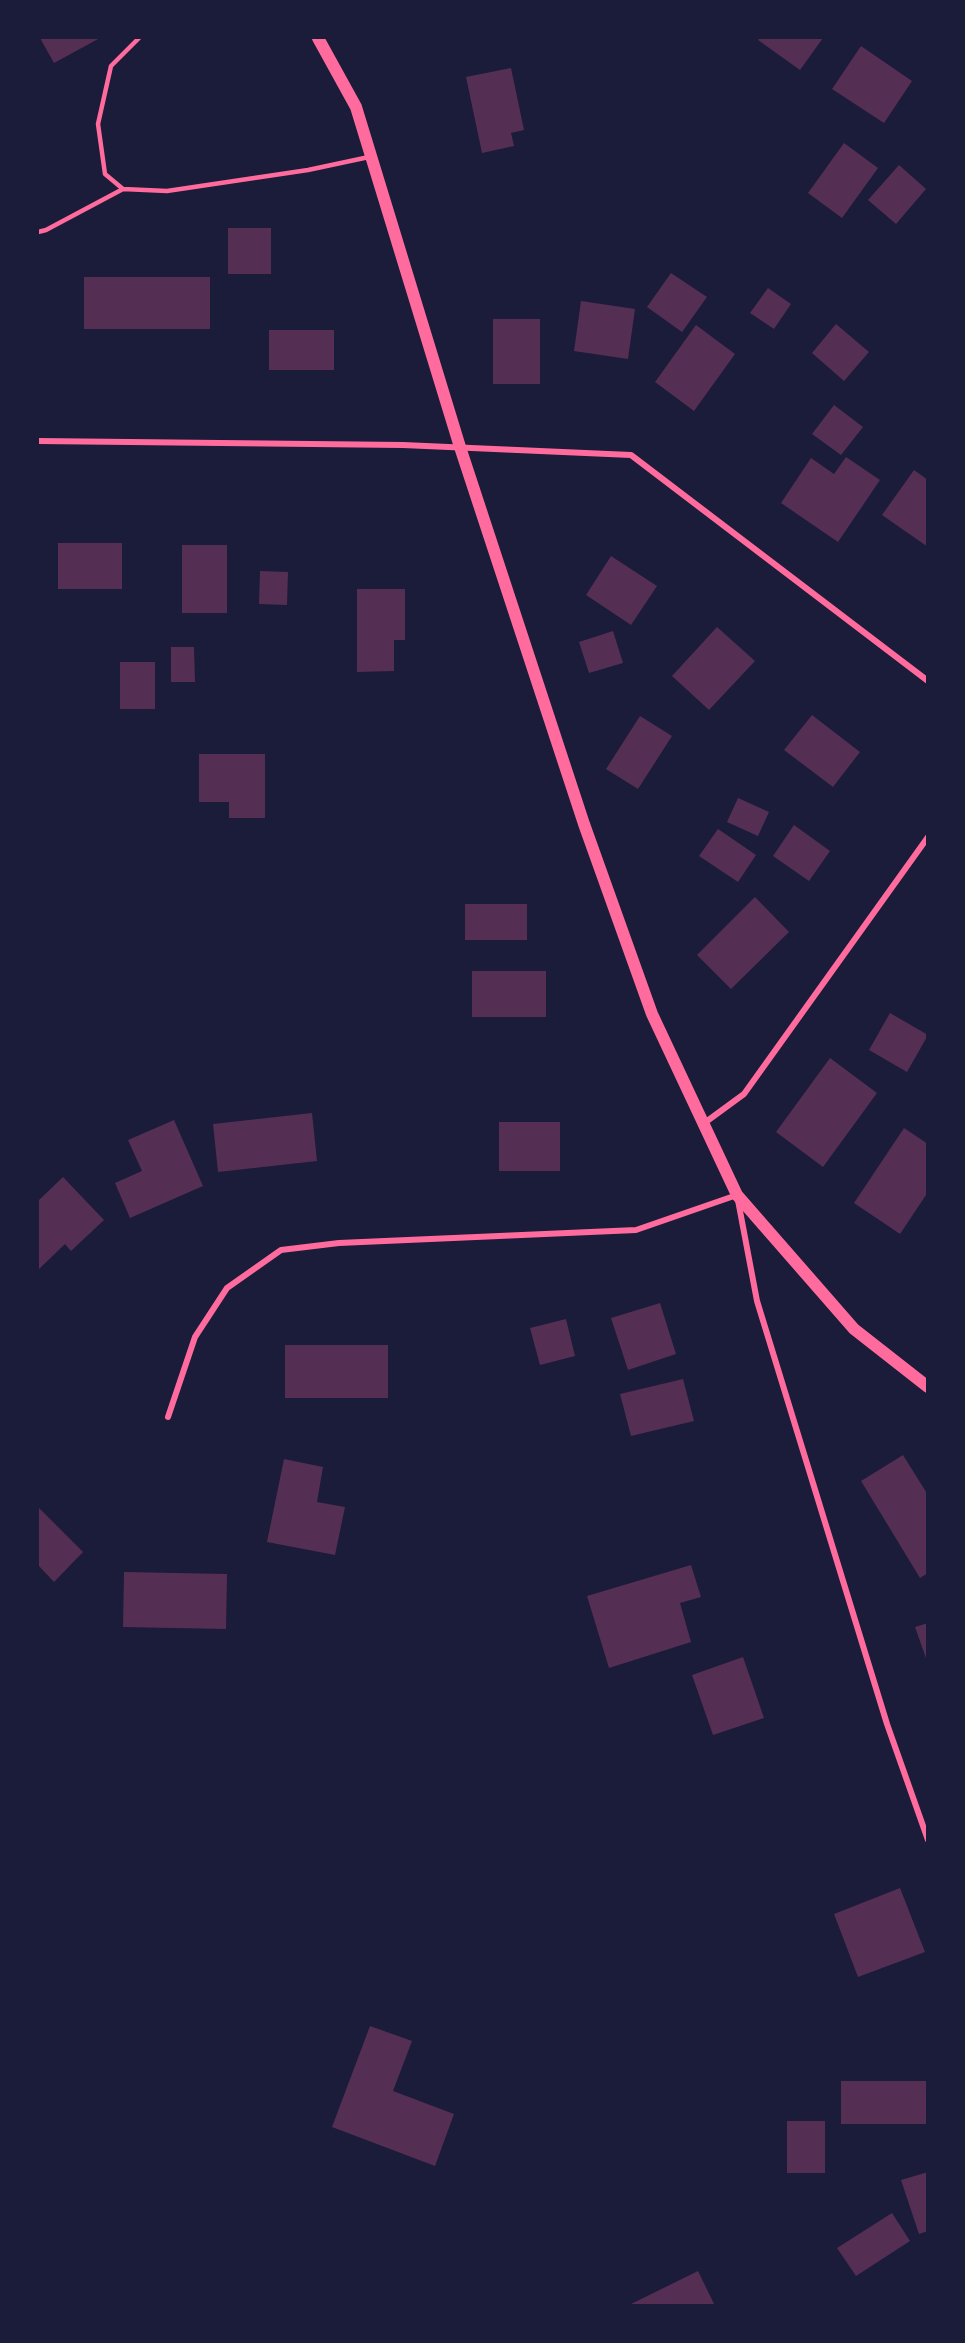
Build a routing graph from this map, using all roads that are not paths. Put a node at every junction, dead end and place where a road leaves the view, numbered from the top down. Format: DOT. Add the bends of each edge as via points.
graph roads {
  1 [pos="140,38"];
  2 [pos="318,38"];
  3 [pos="371,157"];
  4 [pos="123,189"];
  5 [pos="38,232"];
  6 [pos="38,441"];
  7 [pos="459,447"];
  8 [pos="927,681"];
  9 [pos="927,837"];
  10 [pos="703,1125"];
  11 [pos="737,1196"];
  12 [pos="927,1387"];
  13 [pos="168,1417"];
  14 [pos="927,1840"];
  1 -- 4 [label="lane" via="111,66 98,124 105,174"];
  2 -- 3 [label="main road" via="356,107"];
  3 -- 4 [label="lane" via="167,190"];
  3 -- 7 [label="main road"];
  4 -- 5 [label="lane"];
  6 -- 7 [label="street"];
  7 -- 8 [label="street" via="631,455"];
  7 -- 10 [label="main road" via="644,992"];
  9 -- 10 [label="street" via="744,1094"];
  10 -- 11 [label="main road"];
  11 -- 12 [label="main road" via="854,1329"];
  11 -- 13 [label="street" via="636,1230 339,1243 281,1250 227,1288 195,1337"];
  11 -- 14 [label="street" via="757,1301 887,1724"];
}
